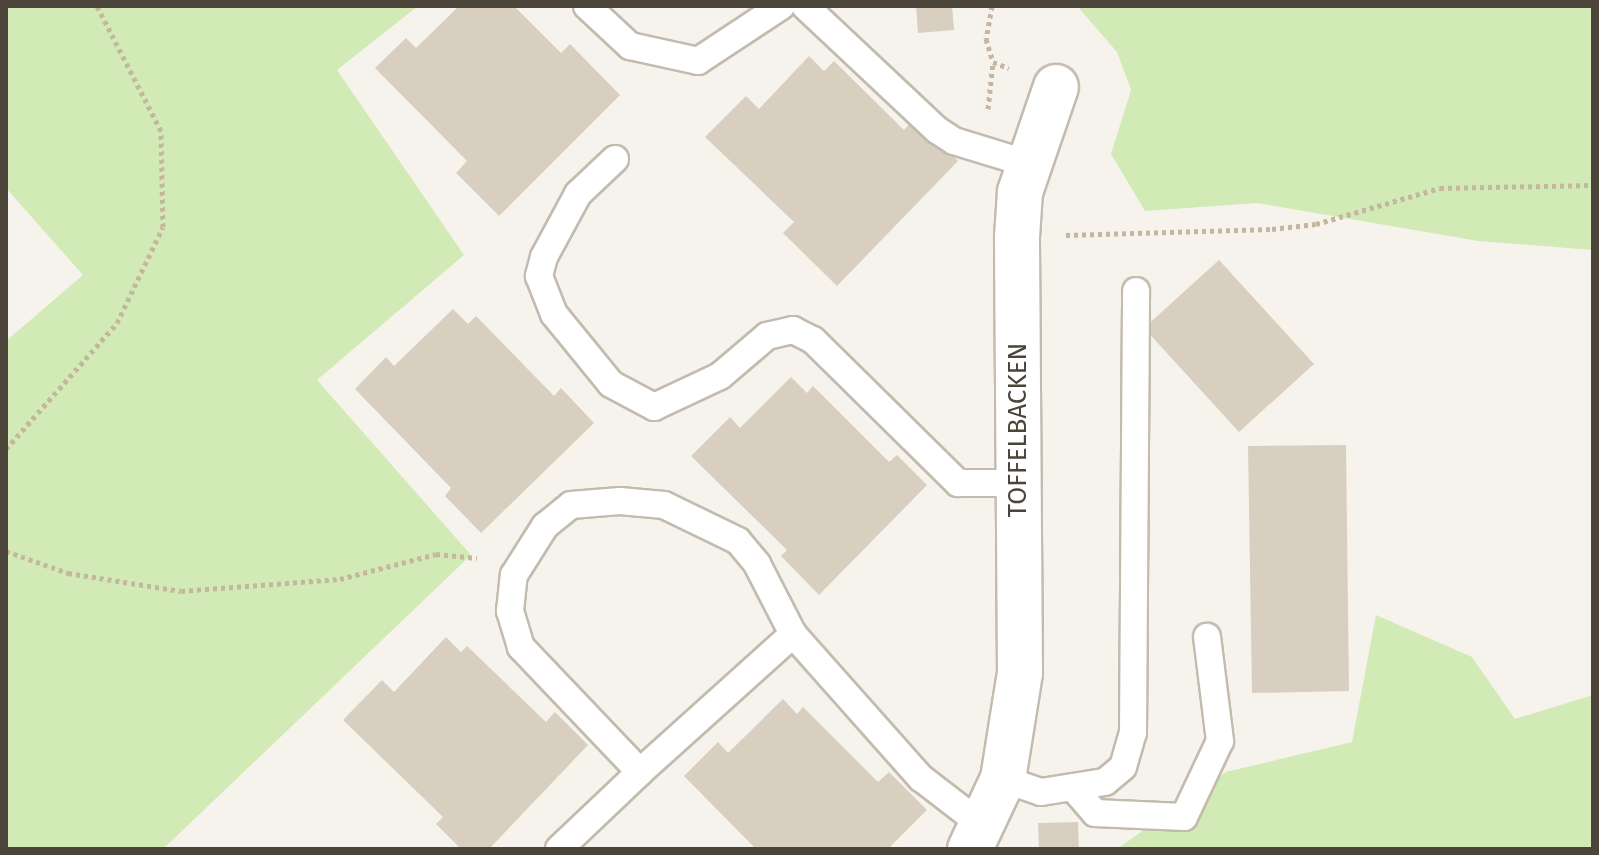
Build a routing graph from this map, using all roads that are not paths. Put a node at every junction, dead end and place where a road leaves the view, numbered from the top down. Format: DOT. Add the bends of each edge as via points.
graph roads {
  1 [pos="587,6"];
  2 [pos="781,6"];
  3 [pos="805,6"];
  4 [pos="1056,87"];
  5 [pos="615,159"];
  6 [pos="1029,164"];
  7 [pos="1136,291"];
  8 [pos="1018,483"];
  9 [pos="793,634"];
  10 [pos="1207,637"];
  11 [pos="640,772"];
  12 [pos="1003,779"];
  13 [pos="1076,791"];
  14 [pos="976,837"];
  15 [pos="559,849"];
  1 -- 2 [label="lane" via="630,46 698,61"];
  3 -- 6 [label="lane" via="937,130 954,141"];
  4 -- 6 [label="street, TOFFELBACKEN"];
  5 -- 8 [label="lane" via="578,194 539,276 554,314 611,384 654,407 720,376 767,336 793,330 813,340 958,483"];
  6 -- 8 [label="street, TOFFELBACKEN" via="1020,192 1017,237"];
  7 -- 13 [label="lane" via="1133,733 1123,767 1105,782"];
  8 -- 12 [label="street, TOFFELBACKEN" via="1020,673"];
  9 -- 11 [label="lane"];
  9 -- 11 [label="lane" via="757,564 738,541 664,505 571,505 545,526 514,575 510,611 521,647"];
  9 -- 14 [label="lane"];
  10 -- 13 [label="lane" via="1220,741 1184,817 1095,813"];
  11 -- 15 [label="lane"];
  12 -- 13 [label="lane" via="1041,792"];
  12 -- 14 [label="street, TOFFELBACKEN"];
}
